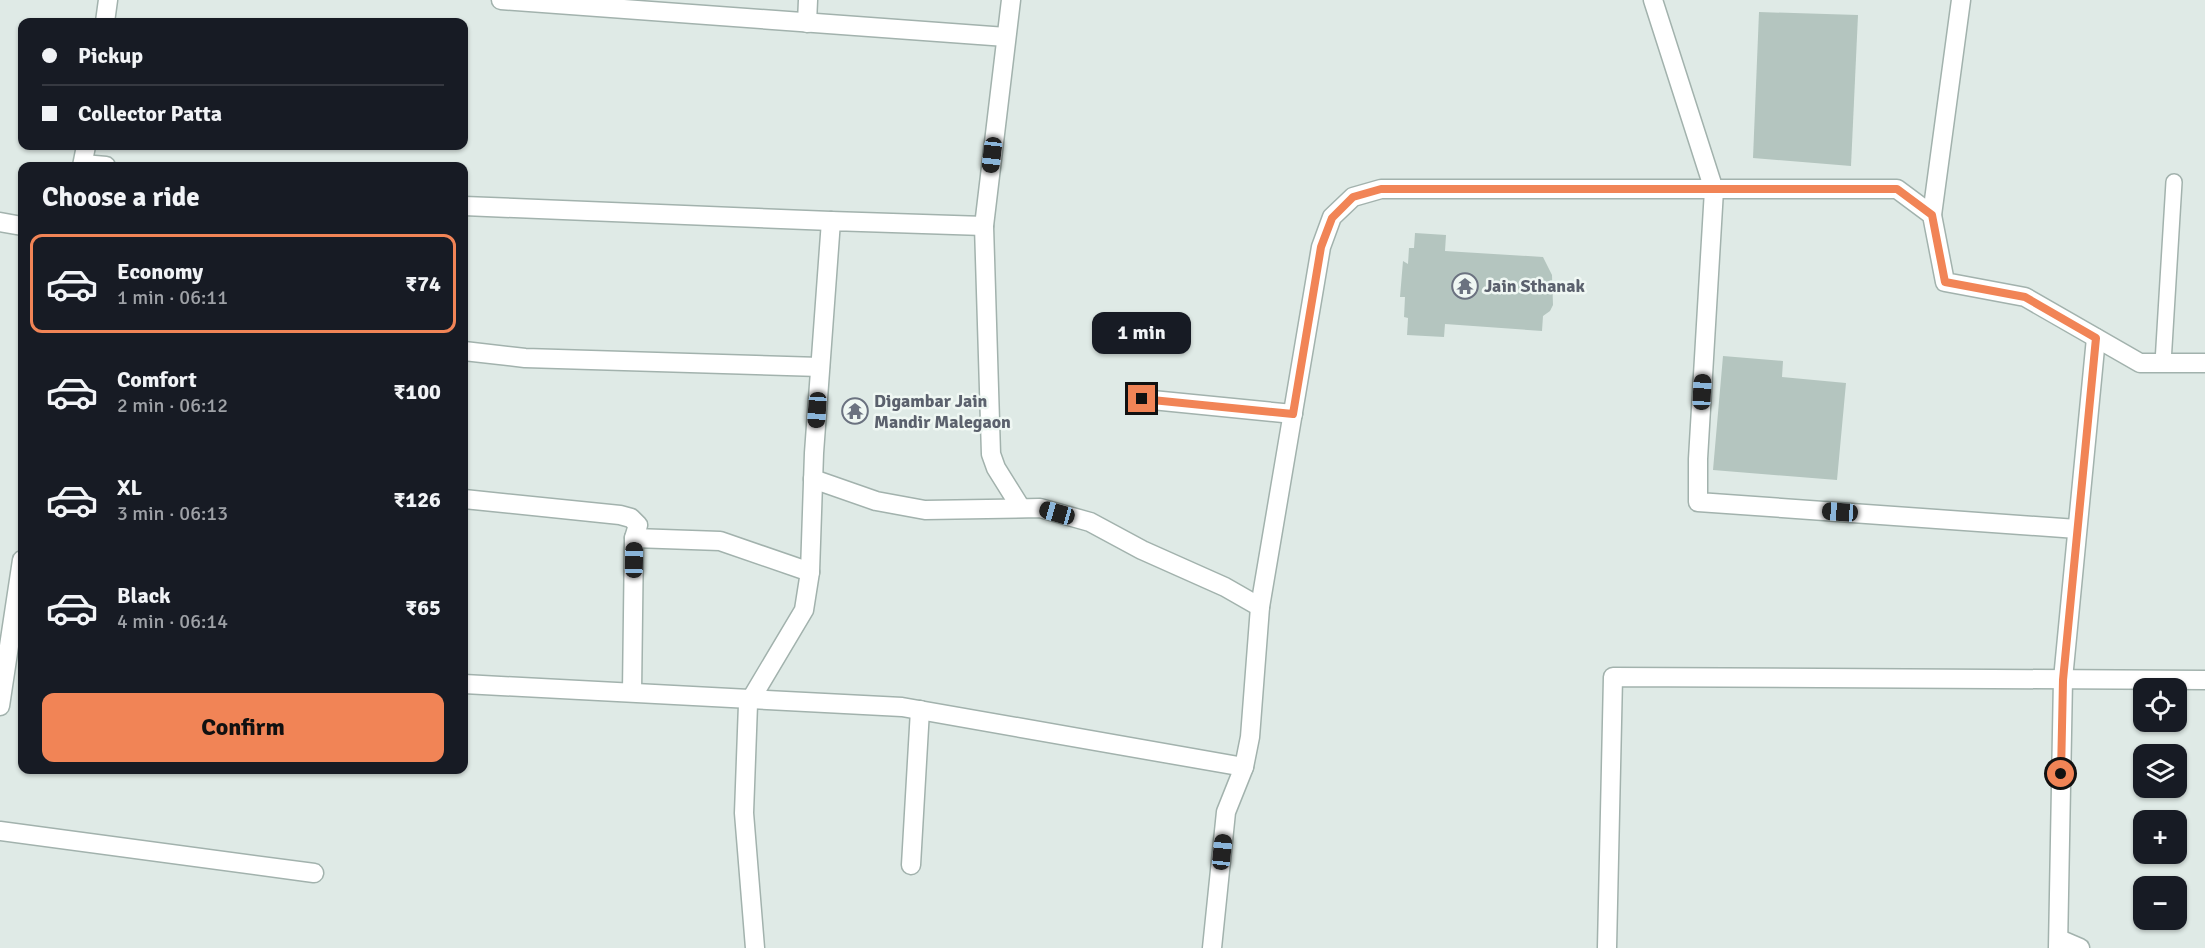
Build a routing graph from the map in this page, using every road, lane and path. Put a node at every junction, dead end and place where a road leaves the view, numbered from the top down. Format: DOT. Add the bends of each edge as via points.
graph roads {
  1 [pos="108,0"];
  2 [pos="501,0"];
  3 [pos="808,0"];
  4 [pos="1011,0"];
  5 [pos="1653,0"];
  6 [pos="1960,0"];
  7 [pos="655,6"];
  8 [pos="106,18"];
  9 [pos="807,23"];
  10 [pos="1006,37"];
  11 [pos="2174,182"];
  12 [pos="1714,190"];
  13 [pos="468,206"];
  14 [pos="1932,215"];
  15 [pos="831,221"];
  16 [pos="0,222"];
  17 [pos="18,225"];
  18 [pos="984,226"];
  19 [pos="2096,338"];
  20 [pos="468,351"];
  21 [pos="2163,363"];
  22 [pos="2205,363"];
  23 [pos="820,367"];
  24 [pos="1142,399"];
  25 [pos="1293,414"];
  26 [pos="813,479"];
  27 [pos="468,499"];
  28 [pos="1021,508"];
  29 [pos="2077,529"];
  30 [pos="634,538"];
  31 [pos="810,572"];
  32 [pos="1260,607"];
  33 [pos="18,614"];
  34 [pos="16,641"];
  35 [pos="2063,680"];
  36 [pos="2205,680"];
  37 [pos="468,684"];
  38 [pos="632,693"];
  39 [pos="751,698"];
  40 [pos="0,706"];
  41 [pos="921,710"];
  42 [pos="1244,767"];
  43 [pos="0,831"];
  44 [pos="911,866"];
  45 [pos="314,873"];
  46 [pos="2058,943"];
  47 [pos="755,948"];
  48 [pos="1212,948"];
  49 [pos="1607,948"];
  50 [pos="2080,948"];
  1 -- 8 [label="street"];
  2 -- 7 [label="street"];
  3 -- 9 [label="street"];
  4 -- 10 [label="street"];
  5 -- 12 [label="street"];
  6 -- 14 [label="street"];
  7 -- 9 [label="street"];
  9 -- 10 [label="street"];
  10 -- 18 [label="street"];
  11 -- 21 [label="lane"];
  12 -- 14 [label="street" via="1897,189"];
  12 -- 25 [label="street" via="1381,189 1353,197 1332,218 1321,247"];
  12 -- 29 [label="street" via="1698,502"];
  13 -- 15 [label="street"];
  14 -- 19 [label="street" via="1945,282 2025,297"];
  15 -- 18 [label="street"];
  15 -- 23 [label="street"];
  16 -- 17 [label="street"];
  18 -- 28 [label="street" via="992,454 996,468"];
  19 -- 21 [label="street" via="2140,363"];
  19 -- 29 [label="street"];
  20 -- 23 [label="street" via="525,358"];
  21 -- 22 [label="street"];
  23 -- 26 [label="street"];
  24 -- 25 [label="street"];
  25 -- 32 [label="street"];
  26 -- 28 [label="street" via="876,501 925,510"];
  26 -- 31 [label="street"];
  27 -- 30 [label="street" via="620,515 638,525"];
  28 -- 32 [label="street" via="1040,508 1090,522"];
  29 -- 35 [label="street"];
  30 -- 31 [label="street" via="720,541"];
  30 -- 38 [label="street"];
  31 -- 39 [label="street" via="804,610"];
  32 -- 42 [label="street"];
  33 -- 34 [label="street"];
  34 -- 40 [label="street"];
  35 -- 36 [label="street"];
  35 -- 46 [label="street"];
  35 -- 49 [label="street" via="1613,677"];
  37 -- 38 [label="street"];
  38 -- 39 [label="street"];
  39 -- 41 [label="street"];
  39 -- 47 [label="street" via="744,813"];
  41 -- 42 [label="street"];
  41 -- 44 [label="street"];
  42 -- 48 [label="street" via="1226,812"];
  43 -- 45 [label="street"];
  46 -- 50 [label="street"];
}
